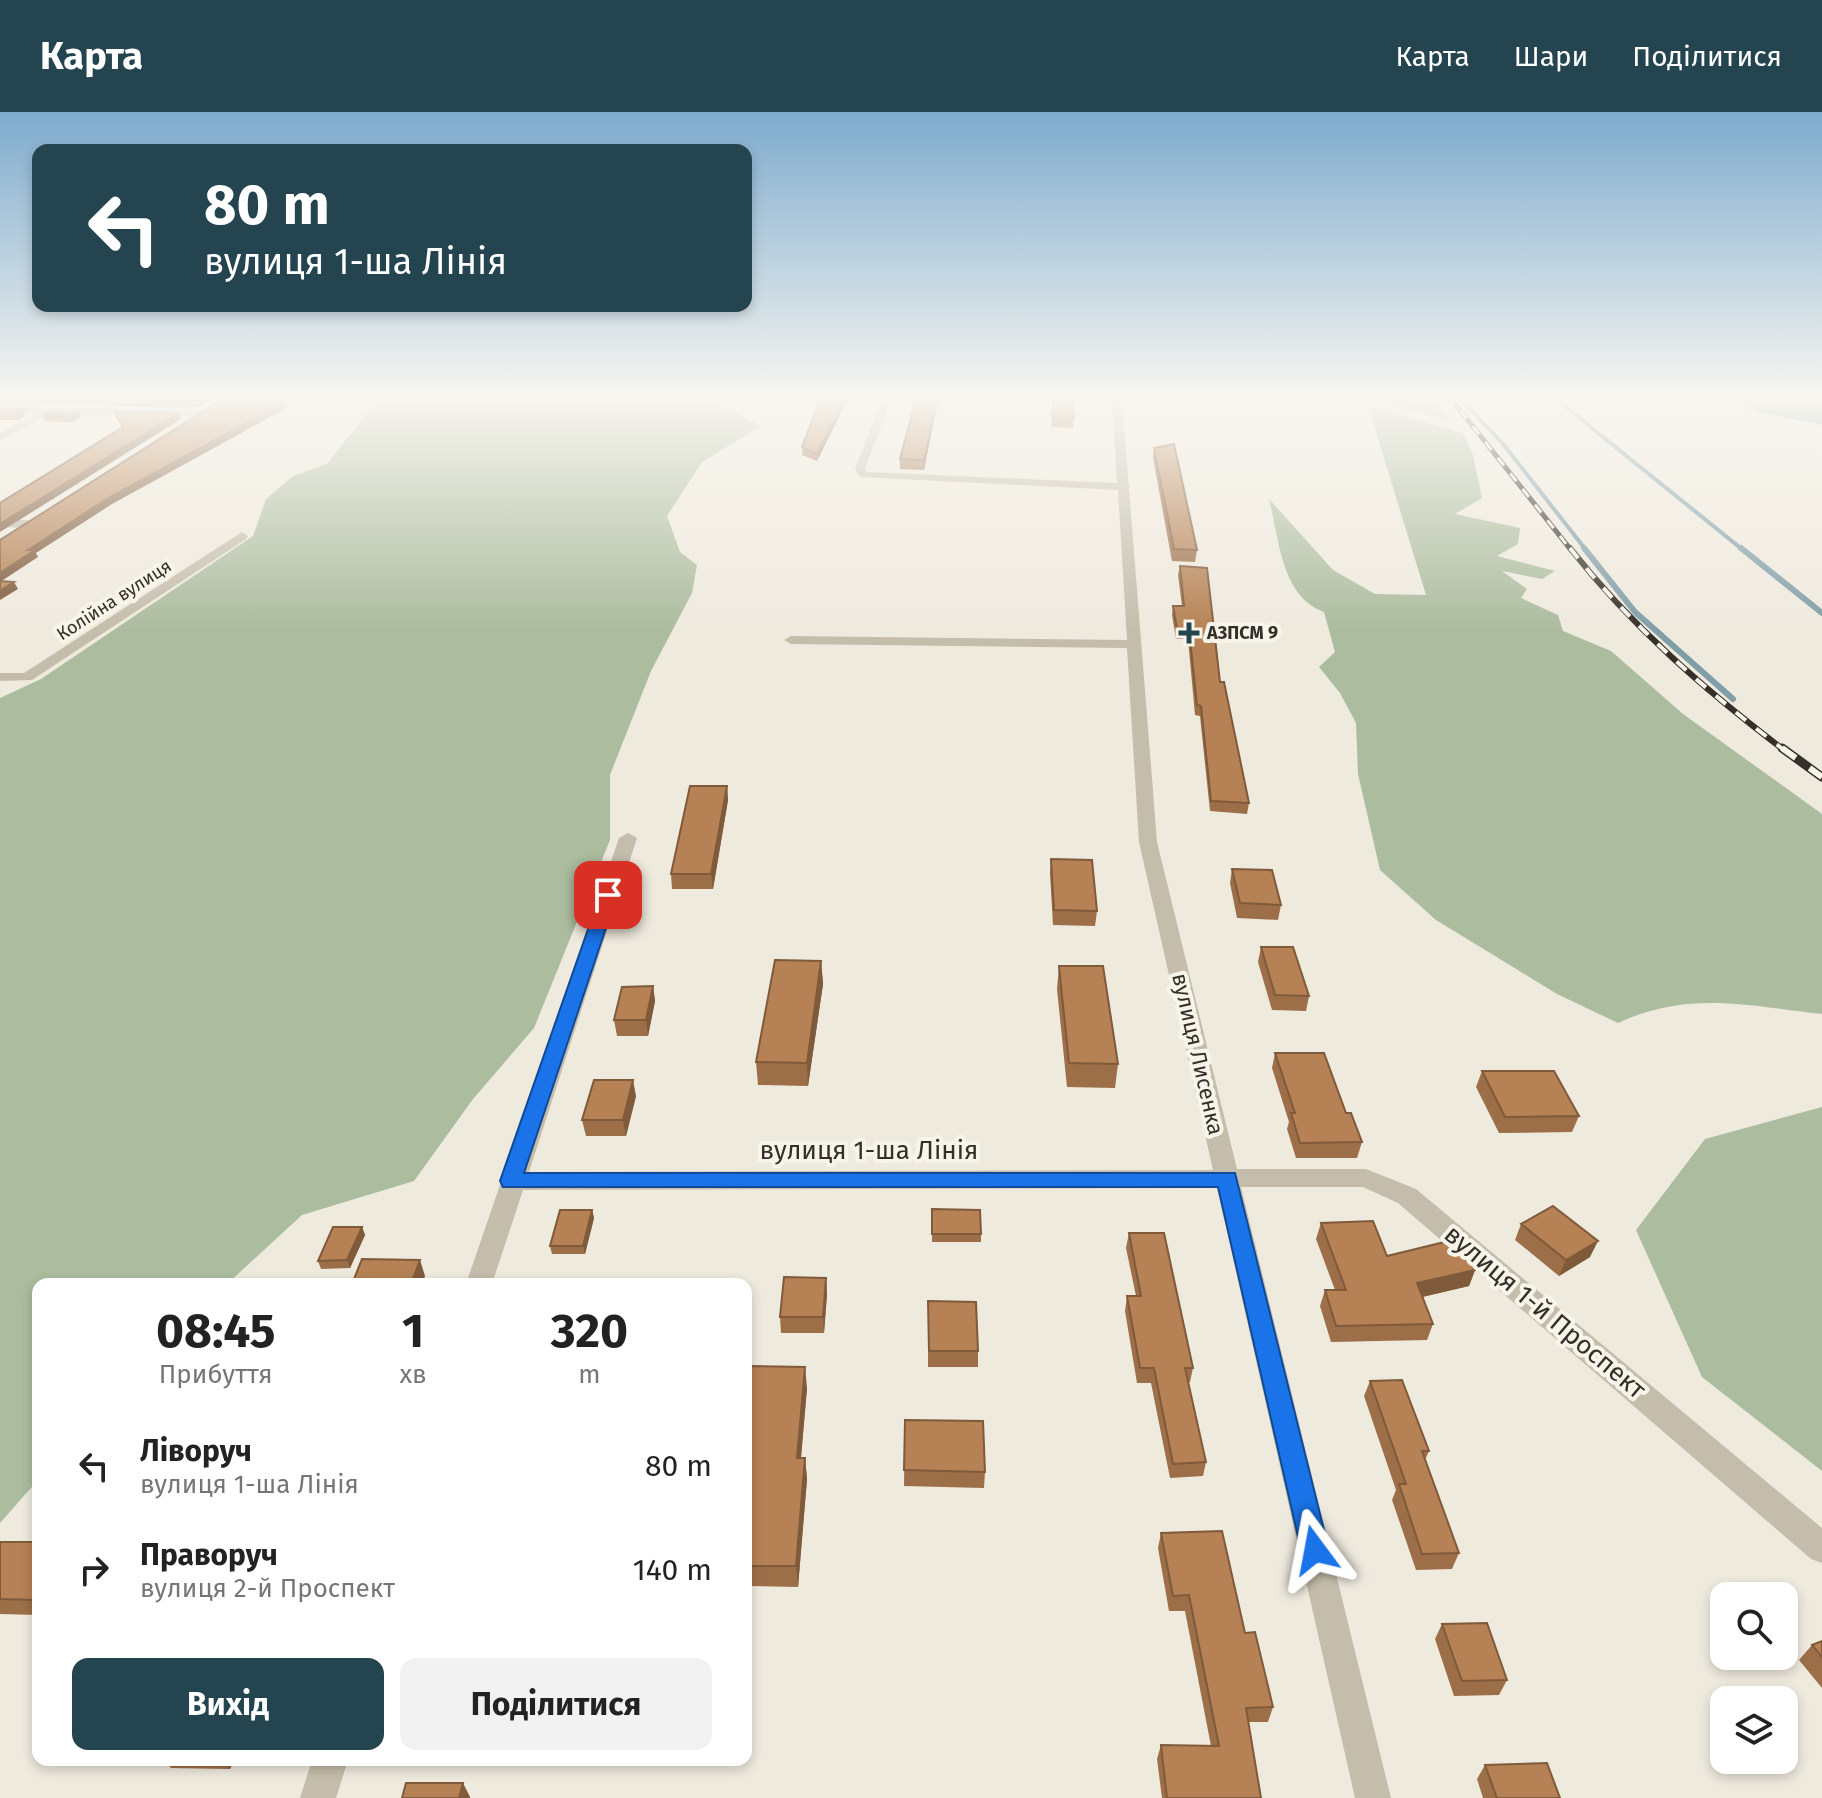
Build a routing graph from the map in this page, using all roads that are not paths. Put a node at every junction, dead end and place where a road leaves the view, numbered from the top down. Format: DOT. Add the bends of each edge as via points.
graph roads {
  1 [pos="863,474"];
  2 [pos="1122,474"];
  3 [pos="1123,487"];
  4 [pos="39,516"];
  5 [pos="0,523"];
  6 [pos="27,524"];
  7 [pos="13,533"];
  8 [pos="242,536"];
  9 [pos="791,640"];
  10 [pos="1134,644"];
  11 [pos="0,677"];
  12 [pos="628,838"];
  13 [pos="1228,1178"];
  14 [pos="511,1181"];
  15 [pos="481,1278"];
  16 [pos="1822,1548"];
  17 [pos="328,1766"];
  18 [pos="318,1798"];
  19 [pos="1373,1798"];
  1 -- 3 [label="street"];
  2 -- 3 [label="street, вулиця Лисенка"];
  3 -- 10 [label="street, вулиця Лисенка"];
  4 -- 6 [label="street"];
  5 -- 6 [label="street"];
  6 -- 7 [label="street"];
  8 -- 11 [label="street, Колійна вулиця" via="27,677"];
  9 -- 10 [label="street"];
  10 -- 13 [label="street, вулиця Лисенка" via="1148,842"];
  12 -- 14 [label="street"];
  13 -- 14 [label="street, вулиця 1-ша Лінія"];
  13 -- 16 [label="street, вулиця 1-й Проспект" via="1366,1178 1407,1196"];
  13 -- 19 [label="street, вулиця Лисенка"];
  14 -- 15 [label="street"];
  17 -- 18 [label="street"];
}
